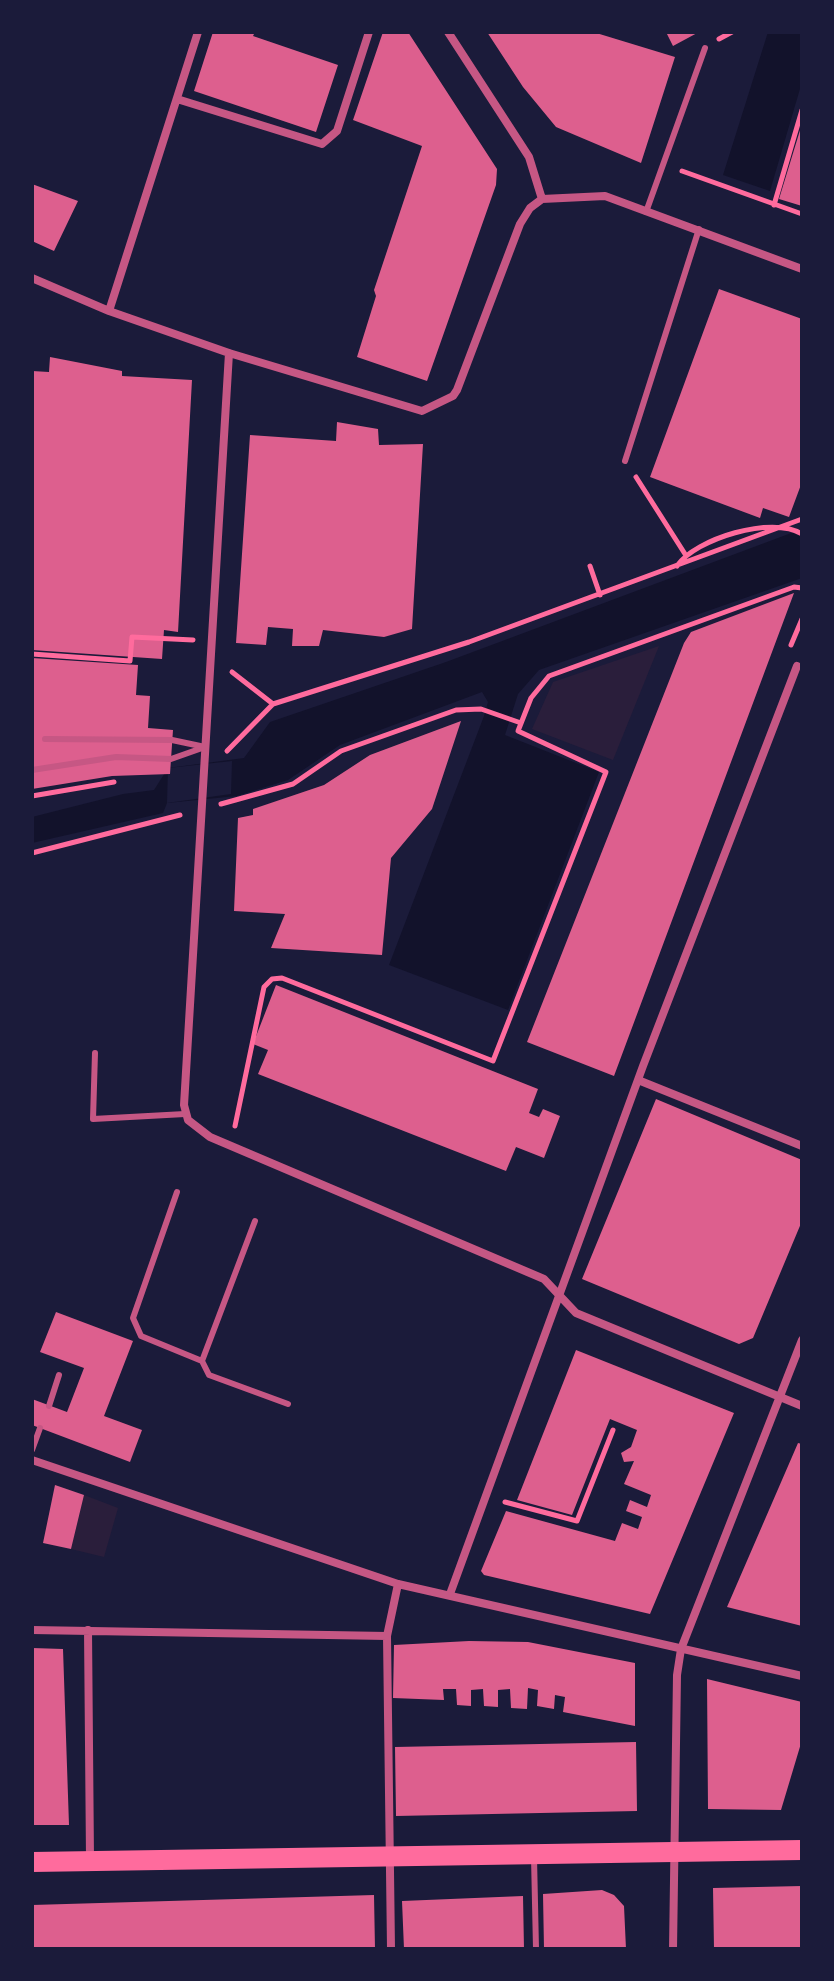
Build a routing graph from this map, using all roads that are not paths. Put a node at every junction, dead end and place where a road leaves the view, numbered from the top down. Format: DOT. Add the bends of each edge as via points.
graph roads {
  1 [pos="198,32"];
  2 [pos="369,32"];
  3 [pos="448,32"];
  4 [pos="705,48"];
  5 [pos="177,99"];
  6 [pos="542,199"];
  7 [pos="646,212"];
  8 [pos="699,229"];
  9 [pos="802,269"];
  10 [pos="32,278"];
  11 [pos="109,311"];
  12 [pos="229,353"];
  13 [pos="625,461"];
  14 [pos="797,666"];
  15 [pos="45,739"];
  16 [pos="205,747"];
  17 [pos="32,770"];
  18 [pos="95,1053"];
  19 [pos="638,1080"];
  20 [pos="185,1114"];
  21 [pos="802,1146"];
  22 [pos="177,1192"];
  23 [pos="255,1221"];
  24 [pos="558,1296"];
  25 [pos="802,1340"];
  26 [pos="202,1361"];
  27 [pos="59,1375"];
  28 [pos="779,1397"];
  29 [pos="288,1404"];
  30 [pos="49,1406"];
  31 [pos="802,1406"];
  32 [pos="40,1428"];
  33 [pos="32,1450"];
  34 [pos="32,1460"];
  35 [pos="398,1584"];
  36 [pos="450,1594"];
  37 [pos="32,1630"];
  38 [pos="88,1630"];
  39 [pos="387,1636"];
  40 [pos="681,1649"];
  41 [pos="802,1676"];
  42 [pos="802,1850"];
  43 [pos="674,1853"];
  44 [pos="389,1854"];
  45 [pos="534,1854"];
  46 [pos="90,1860"];
  47 [pos="32,1862"];
  48 [pos="391,1949"];
  49 [pos="536,1949"];
  50 [pos="673,1949"];
  1 -- 5 [label="street"];
  2 -- 5 [label="street" via="337,131 322,144"];
  3 -- 6 [label="street" via="529,157"];
  4 -- 7 [label="lane"];
  5 -- 11 [label="street"];
  6 -- 7 [label="street" via="605,196"];
  6 -- 12 [label="street" via="520,224 453,396 422,411"];
  7 -- 8 [label="street"];
  8 -- 9 [label="street"];
  8 -- 13 [label="lane"];
  10 -- 11 [label="street"];
  11 -- 12 [label="street"];
  12 -- 16 [label="street"];
  14 -- 19 [label="street"];
  15 -- 16 [label="lane" via="172,740"];
  16 -- 17 [label="lane" via="171,759 116,757"];
  16 -- 20 [label="street"];
  18 -- 20 [label="lane" via="93,1119"];
  19 -- 21 [label="street"];
  19 -- 24 [label="street"];
  20 -- 24 [label="street" via="200,1131 231,1146 544,1279"];
  22 -- 26 [label="lane" via="133,1318 141,1336"];
  23 -- 26 [label="lane"];
  24 -- 28 [label="street" via="576,1313"];
  24 -- 36 [label="street"];
  25 -- 28 [label="street"];
  26 -- 29 [label="lane" via="209,1375"];
  27 -- 30 [label="lane"];
  28 -- 31 [label="street"];
  28 -- 40 [label="street"];
  32 -- 33 [label="lane"];
  34 -- 35 [label="street"];
  35 -- 36 [label="street"];
  35 -- 39 [label="street"];
  36 -- 40 [label="street"];
  37 -- 38 [label="street"];
  38 -- 39 [label="street"];
  38 -- 46 [label="street"];
  39 -- 44 [label="street"];
  40 -- 41 [label="street"];
  40 -- 43 [label="street"];
  42 -- 43 [label="main road"];
  43 -- 45 [label="main road"];
  43 -- 50 [label="street"];
  44 -- 45 [label="main road"];
  44 -- 46 [label="main road"];
  44 -- 48 [label="street"];
  45 -- 49 [label="lane"];
  46 -- 47 [label="main road"];
}
